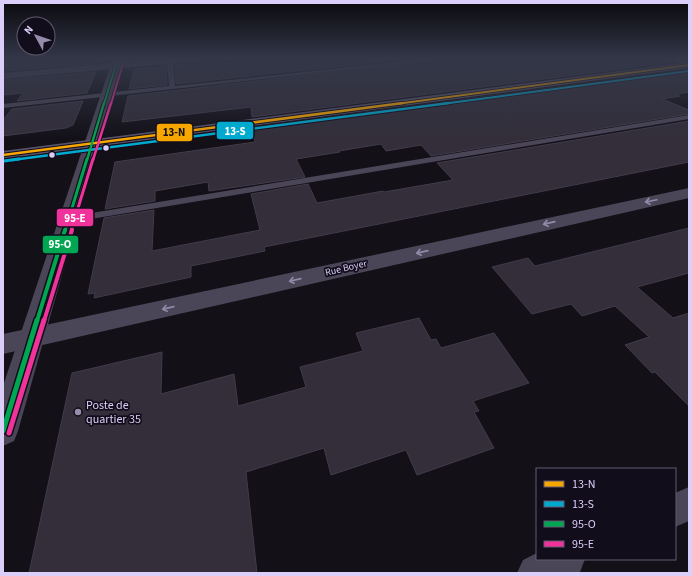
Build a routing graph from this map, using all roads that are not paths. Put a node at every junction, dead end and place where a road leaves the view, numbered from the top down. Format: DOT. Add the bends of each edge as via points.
graph roads {
  1 [pos="110,85"];
  2 [pos="192,85"];
  3 [pos="537,85"];
  4 [pos="172,87"];
  5 [pos="107,95"];
  6 [pos="3,106"];
  7 [pos="689,116"];
  8 [pos="92,143"];
  9 [pos="3,155"];
  10 [pos="689,193"];
  11 [pos="67,220"];
  12 [pos="32,338"];
  13 [pos="3,344"];
  14 [pos="3,431"];
  15 [pos="689,504"];
  16 [pos="676,510"];
  17 [pos="565,560"];
  18 [pos="536,573"];
  1 -- 5 [label="street"];
  2 -- 4 [label="lane"];
  3 -- 8 [label="main road"];
  4 -- 5 [label="lane"];
  5 -- 6 [label="lane"];
  5 -- 8 [label="street"];
  7 -- 11 [label="lane"];
  8 -- 9 [label="main road"];
  8 -- 11 [label="street"];
  10 -- 12 [label="street, Rue Boyer, one-way"];
  11 -- 12 [label="street"];
  12 -- 13 [label="street, Rue Boyer"];
  12 -- 14 [label="street"];
  15 -- 16 [label="street"];
  17 -- 18 [label="street"];
}
